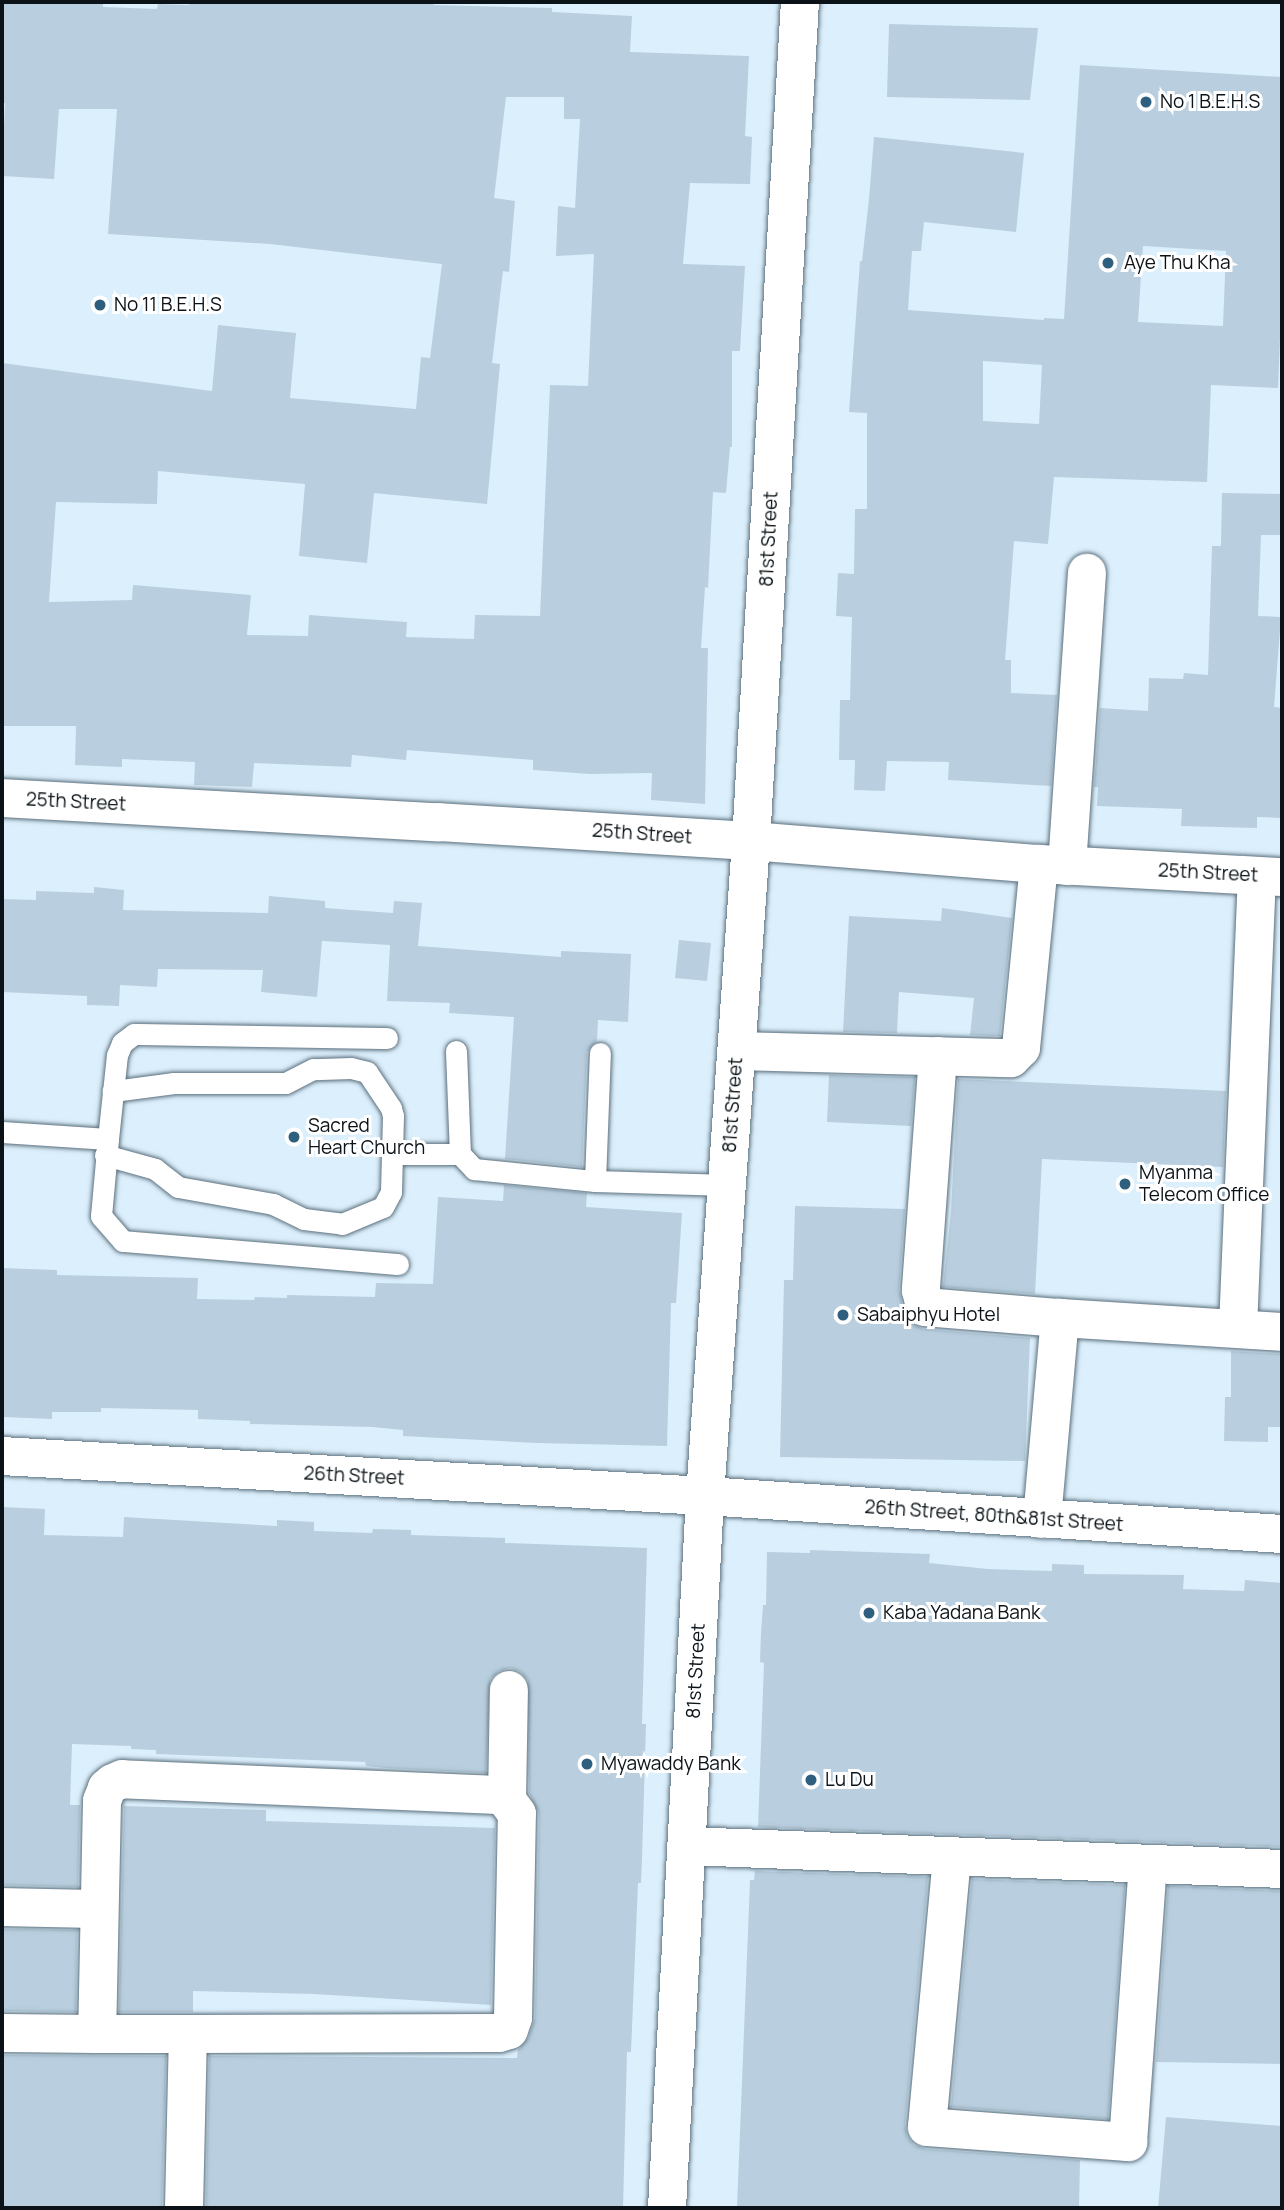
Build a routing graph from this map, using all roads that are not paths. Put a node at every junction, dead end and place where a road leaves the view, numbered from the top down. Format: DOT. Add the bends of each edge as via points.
graph roads {
  1 [pos="800,2"];
  2 [pos="1087,573"];
  3 [pos="2,798"];
  4 [pos="751,841"];
  5 [pos="1053,865"];
  6 [pos="1269,877"];
  7 [pos="387,1038"];
  8 [pos="456,1051"];
  9 [pos="737,1051"];
  10 [pos="600,1053"];
  11 [pos="938,1056"];
  12 [pos="113,1091"];
  13 [pos="2,1132"];
  14 [pos="106,1147"];
  15 [pos="393,1154"];
  16 [pos="460,1154"];
  17 [pos="594,1181"];
  18 [pos="728,1185"];
  19 [pos="398,1264"];
  20 [pos="1060,1318"];
  21 [pos="1238,1328"];
  22 [pos="1282,1332"];
  23 [pos="2,1456"];
  24 [pos="705,1496"];
  25 [pos="1042,1519"];
  26 [pos="1282,1534"];
  27 [pos="509,1690"];
  28 [pos="507,1800"];
  29 [pos="687,1846"];
  30 [pos="952,1857"];
  31 [pos="1148,1865"];
  32 [pos="1282,1869"];
  33 [pos="2,1907"];
  34 [pos="99,1909"];
  35 [pos="2,2033"];
  36 [pos="97,2035"];
  37 [pos="188,2035"];
  38 [pos="184,2208"];
  39 [pos="667,2208"];
  1 -- 4 [label="street, 81st Street"];
  2 -- 5 [label="street"];
  3 -- 4 [label="street, 25th Street"];
  4 -- 5 [label="street, 25th Street"];
  4 -- 9 [label="street, 81st Street"];
  5 -- 6 [label="street, 25th Street"];
  5 -- 11 [label="street" via="1021,1048 1012,1058"];
  6 -- 21 [label="street"];
  7 -- 12 [label="lane" via="134,1034 122,1043 117,1055"];
  8 -- 16 [label="lane"];
  9 -- 11 [label="street"];
  9 -- 18 [label="street, 81st Street"];
  10 -- 17 [label="lane"];
  11 -- 20 [label="street" via="921,1290 925,1307"];
  12 -- 14 [label="lane"];
  12 -- 15 [label="lane" via="174,1083 285,1083 313,1069 351,1068 367,1072 391,1108"];
  13 -- 14 [label="lane"];
  14 -- 15 [label="lane" via="155,1169 178,1187 273,1204 304,1220 342,1224 383,1207 391,1192"];
  14 -- 19 [label="lane" via="100,1216 123,1241"];
  15 -- 16 [label="lane"];
  16 -- 17 [label="lane" via="474,1169"];
  17 -- 18 [label="lane"];
  18 -- 24 [label="street, 81st Street"];
  20 -- 21 [label="street"];
  20 -- 25 [label="street"];
  21 -- 22 [label="street"];
  23 -- 24 [label="street, 26th Street"];
  24 -- 25 [label="street, 26th Street, 80th&81st Street"];
  24 -- 29 [label="street, 81st Street"];
  25 -- 26 [label="street, 26th Street, 80th&81st Street"];
  27 -- 28 [label="street"];
  28 -- 34 [label="street" via="498,1795 121,1779 107,1788 102,1801"];
  28 -- 37 [label="street" via="519,1822 509,2030"];
  29 -- 30 [label="street"];
  29 -- 39 [label="street, 81st Street"];
  30 -- 31 [label="street"];
  30 -- 31 [label="street" via="927,2127 1128,2142"];
  31 -- 32 [label="street"];
  33 -- 34 [label="street"];
  34 -- 36 [label="street"];
  35 -- 36 [label="street"];
  36 -- 37 [label="street"];
  37 -- 38 [label="street"];
}
